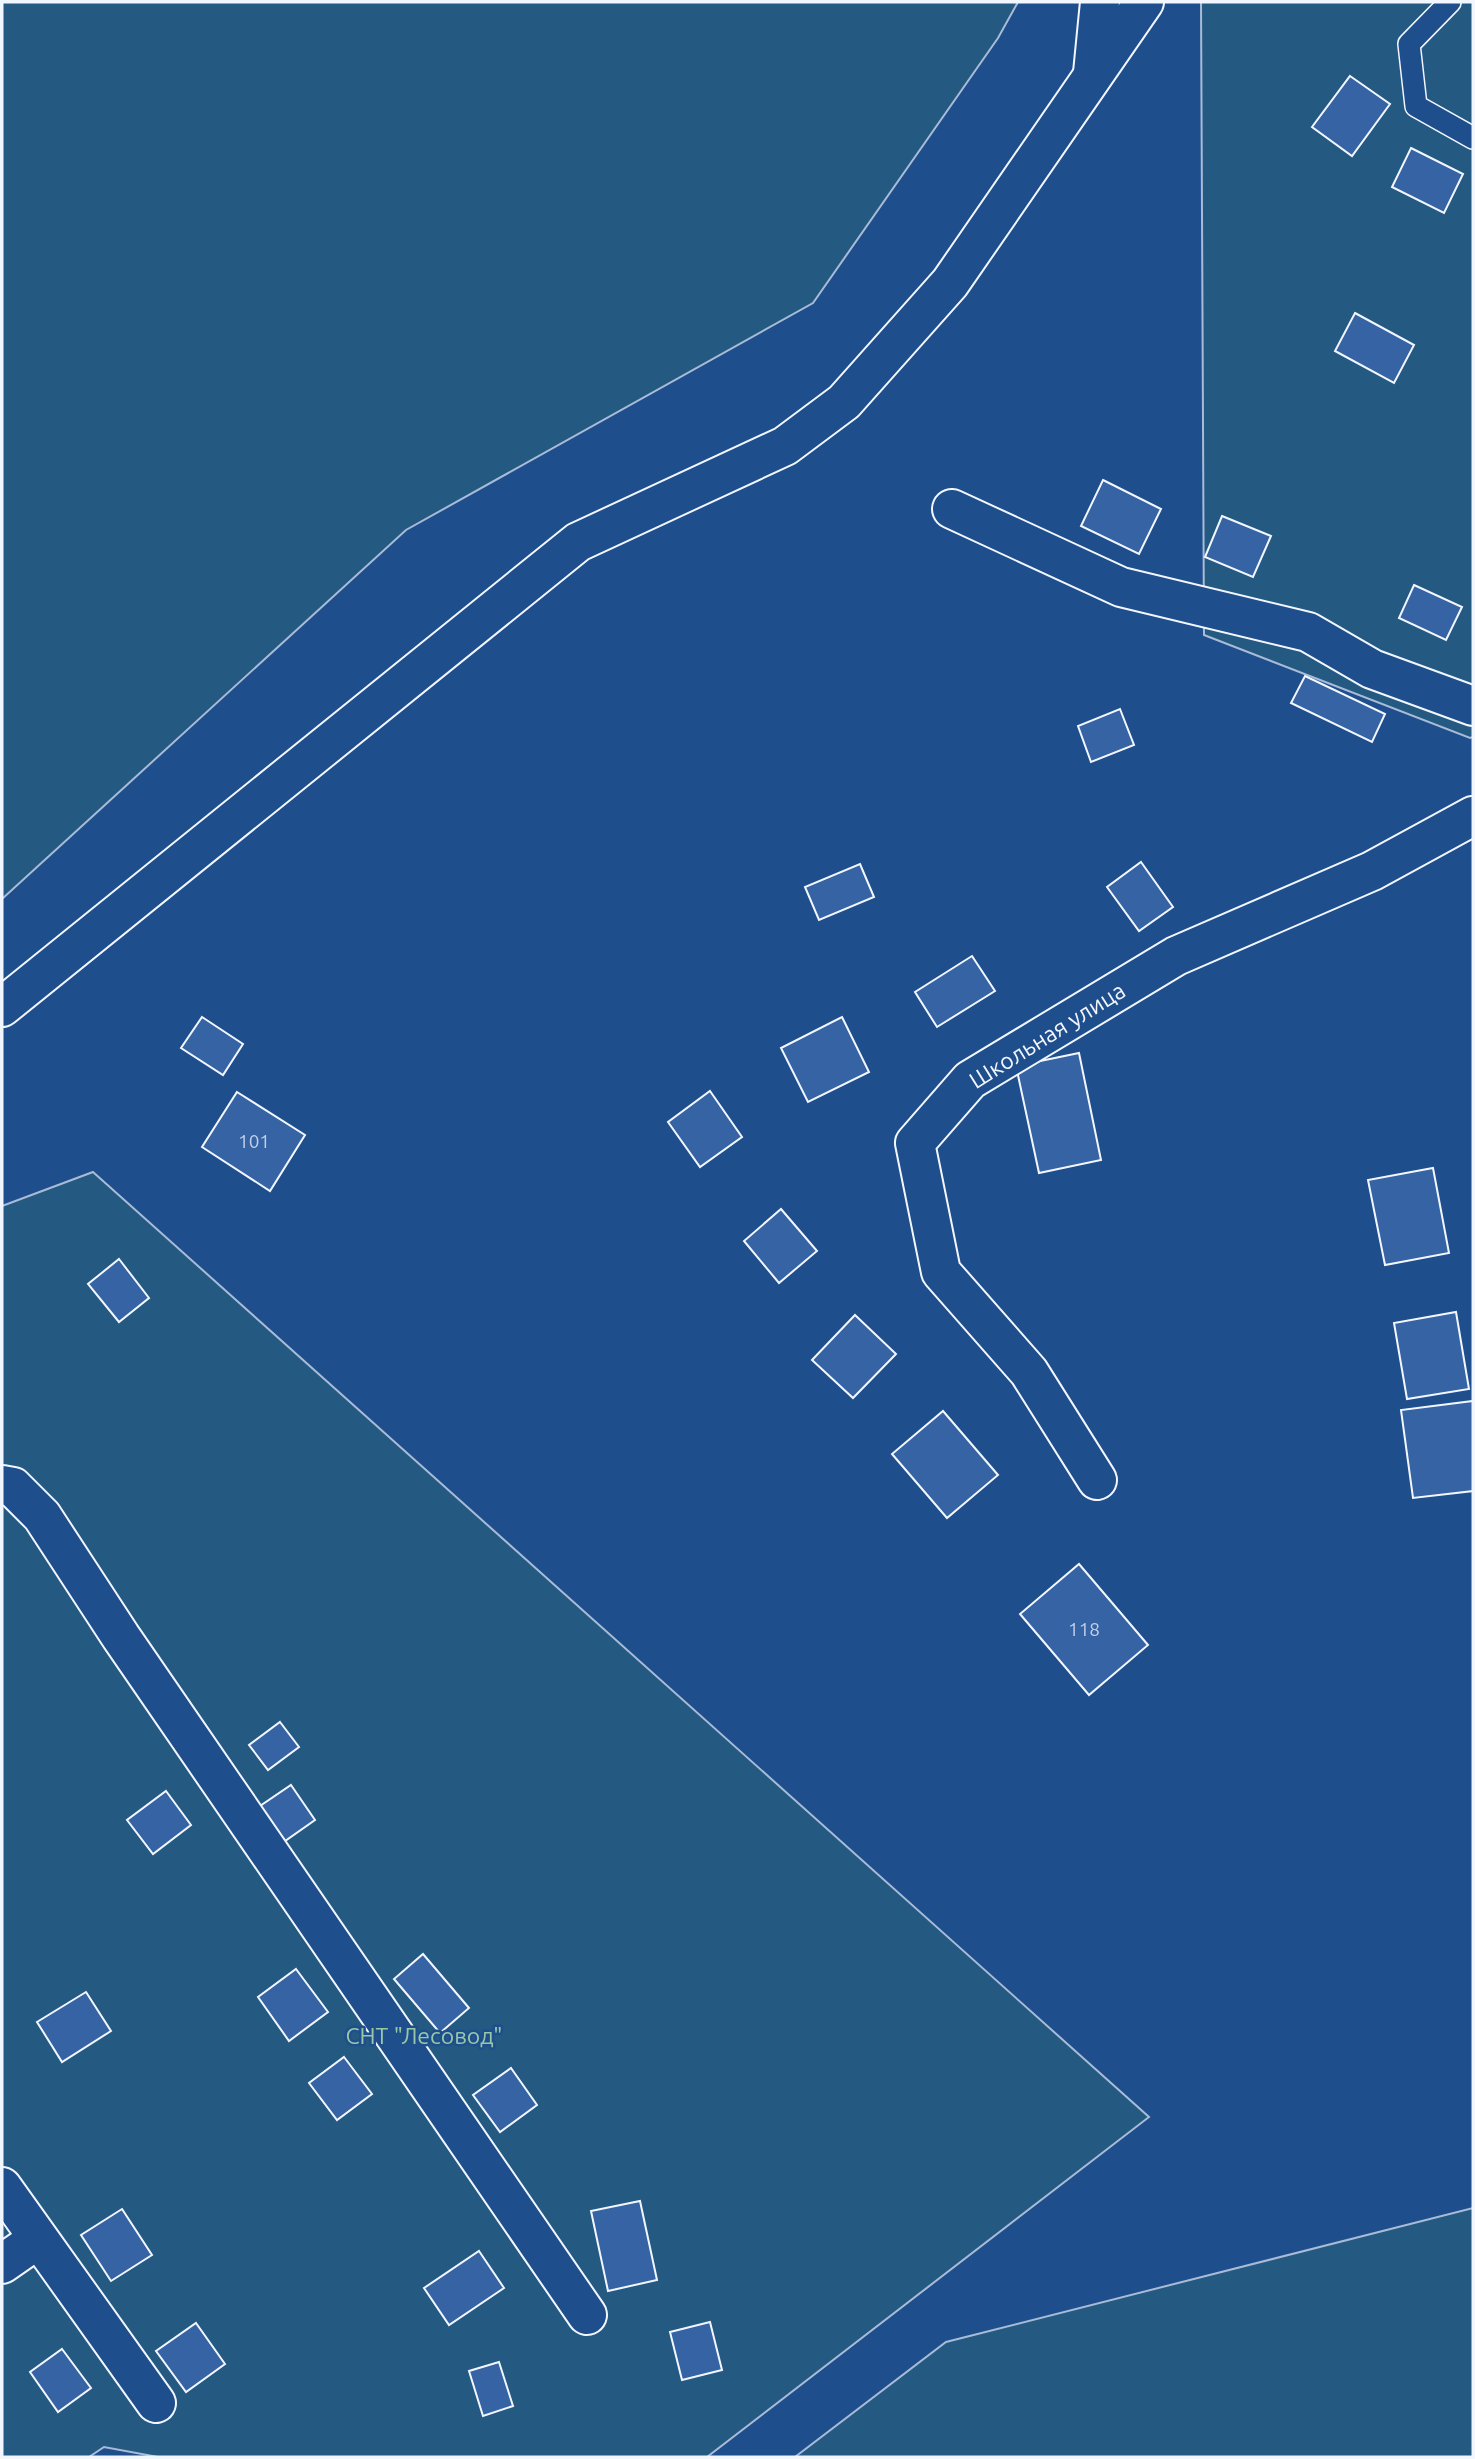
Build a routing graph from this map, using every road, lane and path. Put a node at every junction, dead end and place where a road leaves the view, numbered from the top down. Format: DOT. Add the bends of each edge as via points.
graph roads {
  1 [pos="1100,2"];
  2 [pos="1144,2"];
  3 [pos="1450,2"];
  4 [pos="1093,75"];
  5 [pos="1473,138"];
  6 [pos="952,509"];
  7 [pos="1473,706"];
  8 [pos="1473,816"];
  9 [pos="2,1007"];
  10 [pos="1097,1480"];
  11 [pos="2,1485"];
  12 [pos="2,2187"];
  13 [pos="38,2239"];
  14 [pos="2,2264"];
  15 [pos="587,2315"];
  16 [pos="156,2403"];
  1 -- 4 [label="street"];
  2 -- 4 [label="street"];
  3 -- 5 [label="lane" via="1409,44 1416,106"];
  4 -- 9 [label="street" via="950,283 844,402 785,446 578,541"];
  6 -- 7 [label="street" via="1121,587 1308,632 1372,669"];
  8 -- 10 [label="street, Школьная улица" via="1372,871 1175,956 970,1080 915,1143 941,1272 1028,1372"];
  11 -- 15 [label="street" via="13,1487 43,1516 128,1649"];
  12 -- 13 [label="street"];
  13 -- 14 [label="street"];
  13 -- 16 [label="street"];
}
